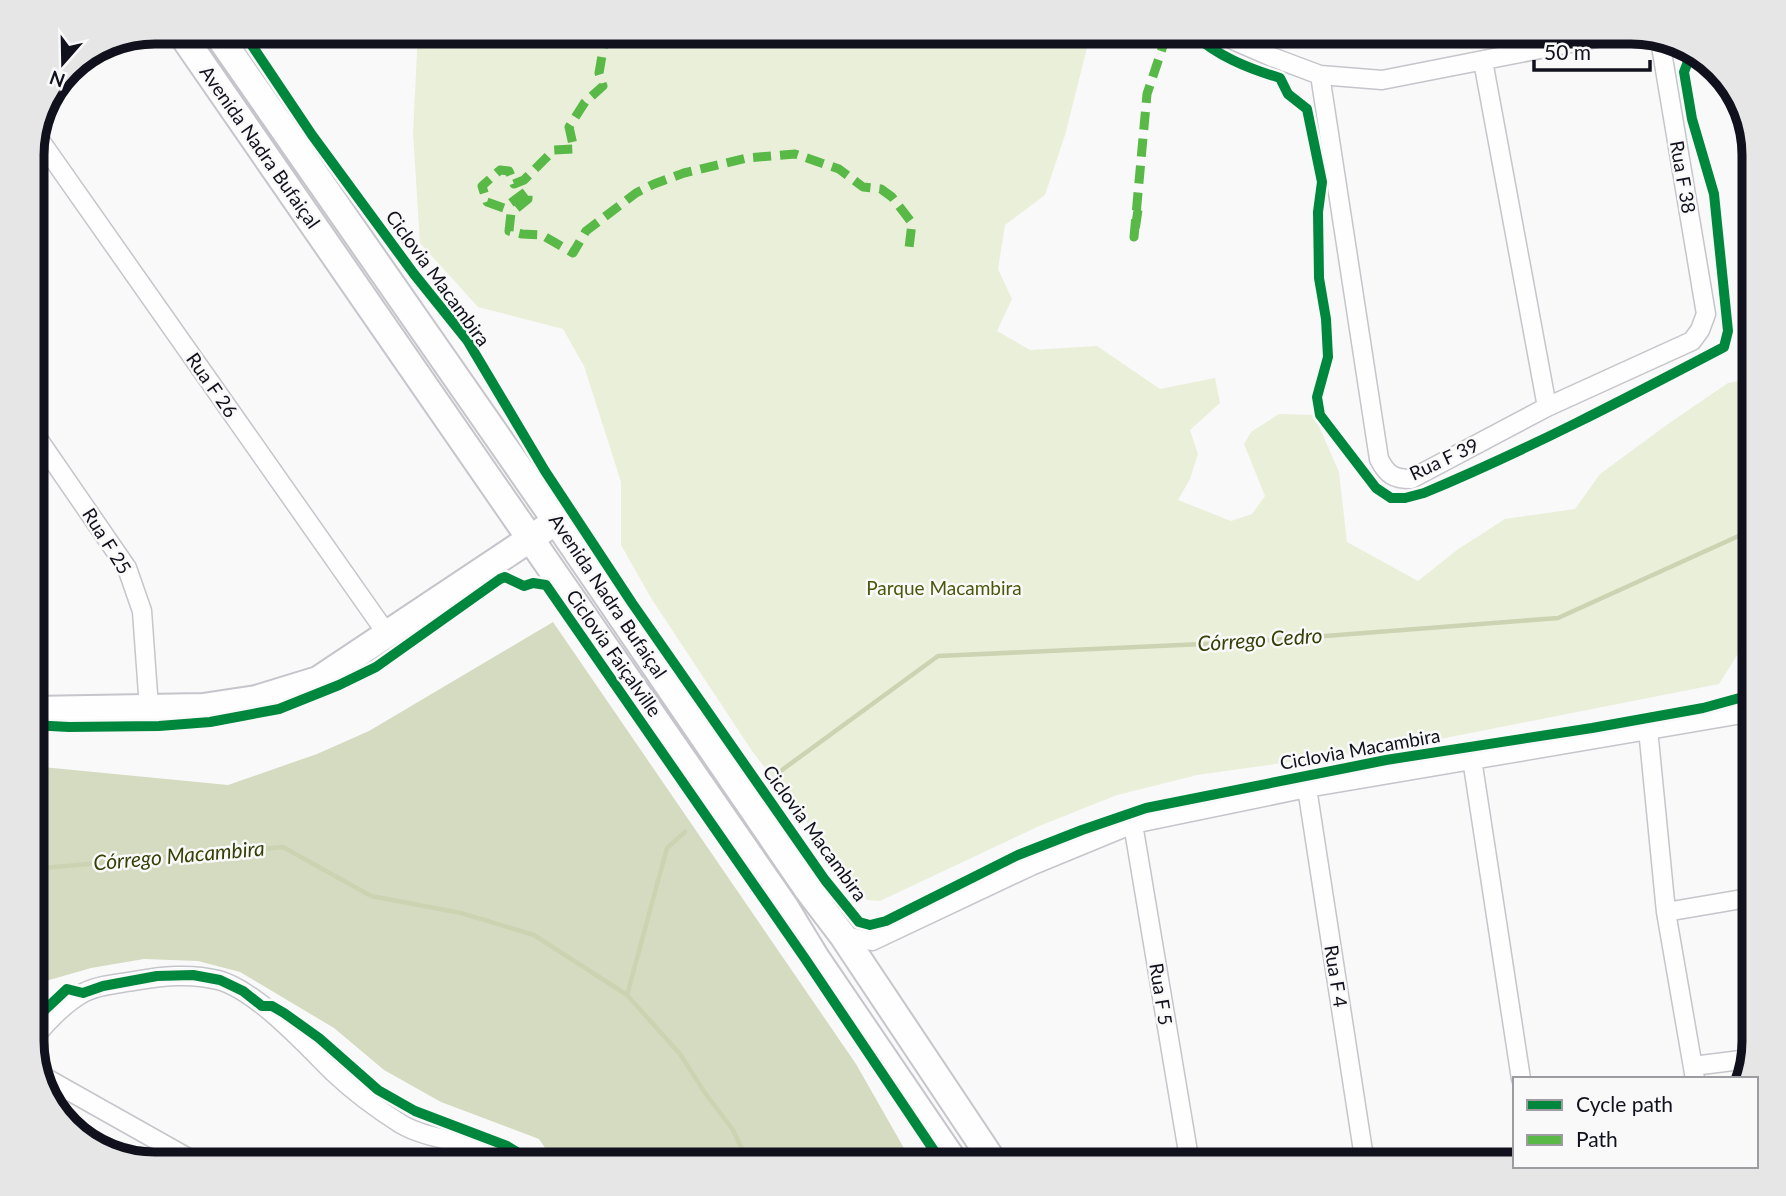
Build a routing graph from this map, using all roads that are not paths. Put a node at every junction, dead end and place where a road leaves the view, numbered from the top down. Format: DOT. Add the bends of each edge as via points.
graph roads {
  1 [pos="188,44"];
  2 [pos="224,44"];
  3 [pos="1242,44"];
  4 [pos="1567,44"];
  5 [pos="1661,48"];
  6 [pos="1483,61"];
  7 [pos="1320,75"];
  8 [pos="44,146"];
  9 [pos="1547,407"];
  10 [pos="44,447"];
  11 [pos="556,522"];
  12 [pos="531,536"];
  13 [pos="387,634"];
  14 [pos="149,708"];
  15 [pos="44,710"];
  16 [pos="1742,714"];
  17 [pos="1648,729"];
  18 [pos="1472,758"];
  19 [pos="1307,788"];
  20 [pos="1133,824"];
  21 [pos="1742,899"];
  22 [pos="1666,912"];
  23 [pos="843,936"];
  24 [pos="44,1026"];
  25 [pos="1740,1061"];
  26 [pos="1694,1072"];
  27 [pos="1521,1077"];
  28 [pos="51,1081"];
  29 [pos="178,1152"];
  30 [pos="487,1152"];
  31 [pos="948,1152"];
  32 [pos="987,1152"];
  33 [pos="1188,1152"];
  34 [pos="1363,1152"];
  1 -- 12 [label="main road, Avenida Nadra Bufaiçal"];
  2 -- 11 [label="main road, Avenida Nadra Bufaiçal"];
  3 -- 7 [label="street"];
  4 -- 6 [label="street"];
  5 -- 9 [label="street, Rua F 38" via="1706,314 1692,341"];
  6 -- 7 [label="street" via="1382,80"];
  6 -- 9 [label="street"];
  7 -- 9 [label="street, Rua F 39" via="1379,459 1385,471 1397,479 1411,479"];
  8 -- 13 [label="street, Rua F 26"];
  10 -- 14 [label="street, Rua F 25" via="127,568 142,611"];
  11 -- 12 [label="main road"];
  11 -- 23 [label="main road, Avenida Nadra Bufaiçal"];
  12 -- 13 [label="main road"];
  12 -- 31 [label="main road, Avenida Nadra Bufaiçal"];
  13 -- 14 [label="main road" via="318,680 256,699 203,707"];
  14 -- 15 [label="main road"];
  16 -- 17 [label="street"];
  17 -- 18 [label="street"];
  17 -- 22 [label="street"];
  18 -- 19 [label="street"];
  18 -- 27 [label="street"];
  19 -- 20 [label="street"];
  19 -- 34 [label="street, Rua F 4"];
  20 -- 23 [label="street" via="872,941"];
  20 -- 33 [label="street, Rua F 5"];
  21 -- 22 [label="street"];
  22 -- 26 [label="street"];
  23 -- 32 [label="main road, Avenida Nadra Bufaiçal"];
  24 -- 30 [label="street" via="83,993 103,986 157,976 220,980 262,1006 336,1074 402,1125"];
  25 -- 26 [label="street"];
  28 -- 29 [label="street"];
}
